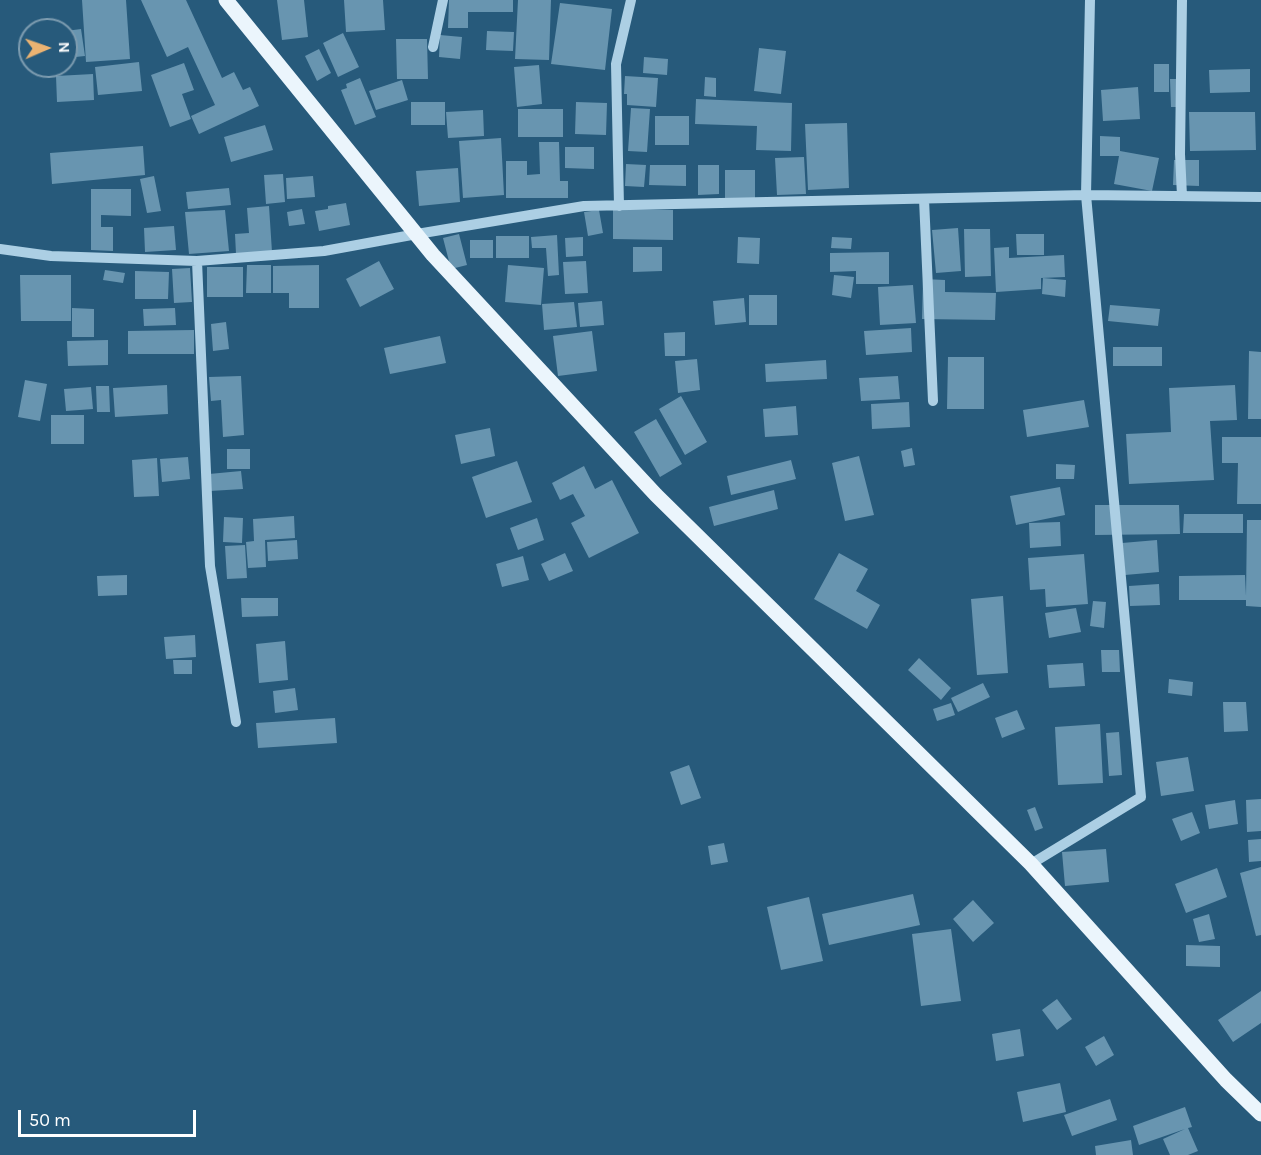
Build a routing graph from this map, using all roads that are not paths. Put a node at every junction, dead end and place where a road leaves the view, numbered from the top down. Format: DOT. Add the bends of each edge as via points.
graph roads {
  1 [pos="226,0"];
  2 [pos="443,0"];
  3 [pos="631,0"];
  4 [pos="1090,0"];
  5 [pos="1182,0"];
  6 [pos="433,47"];
  7 [pos="1086,195"];
  8 [pos="1182,196"];
  9 [pos="1261,197"];
  10 [pos="924,199"];
  11 [pos="619,206"];
  12 [pos="417,234"];
  13 [pos="0,249"];
  14 [pos="197,261"];
  15 [pos="933,401"];
  16 [pos="236,722"];
  17 [pos="1030,864"];
  18 [pos="1261,1114"];
  1 -- 12 [label="main road"];
  2 -- 6 [label="street"];
  3 -- 11 [label="street" via="616,64"];
  4 -- 7 [label="street"];
  5 -- 8 [label="street"];
  7 -- 8 [label="street"];
  7 -- 10 [label="street"];
  7 -- 17 [label="street" via="1141,797"];
  8 -- 9 [label="street"];
  10 -- 11 [label="street"];
  10 -- 15 [label="street"];
  11 -- 12 [label="street" via="584,206"];
  12 -- 14 [label="street" via="324,251"];
  12 -- 17 [label="main road" via="656,495"];
  13 -- 14 [label="street" via="51,256"];
  14 -- 16 [label="street" via="210,567"];
  17 -- 18 [label="main road"];
}
